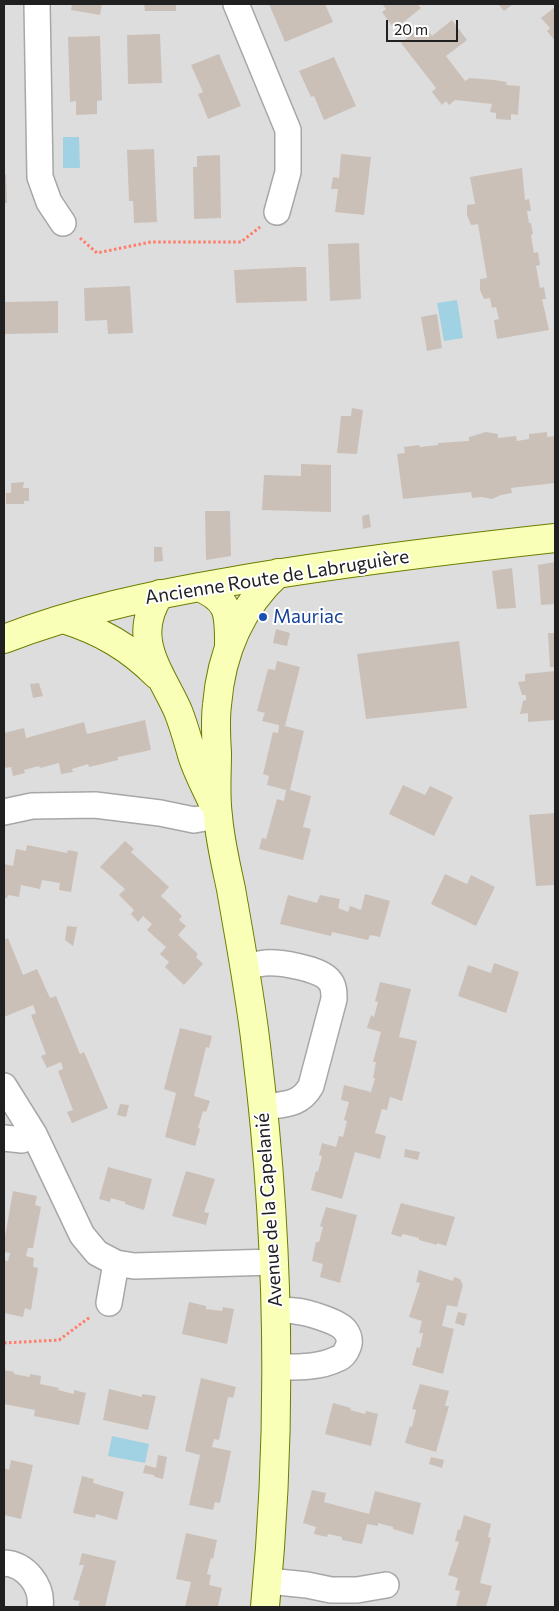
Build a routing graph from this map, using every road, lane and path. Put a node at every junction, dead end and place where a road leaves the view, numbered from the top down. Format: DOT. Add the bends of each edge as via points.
graph roads {
  1 [pos="37,4"];
  2 [pos="236,4"];
  3 [pos="277,212"];
  4 [pos="63,223"];
  5 [pos="555,538"];
  6 [pos="278,573"];
  7 [pos="199,587"];
  8 [pos="160,594"];
  9 [pos="63,619"];
  10 [pos="4,639"];
  11 [pos="229,644"];
  12 [pos="160,678"];
  13 [pos="4,812"];
  14 [pos="217,816"];
  15 [pos="245,966"];
  16 [pos="4,1086"];
  17 [pos="263,1107"];
  18 [pos="34,1134"];
  19 [pos="4,1138"];
  20 [pos="274,1262"];
  21 [pos="116,1263"];
  22 [pos="108,1303"];
  23 [pos="276,1311"];
  24 [pos="4,1343"];
  25 [pos="276,1367"];
  26 [pos="4,1563"];
  27 [pos="386,1585"];
  28 [pos="267,1594"];
  29 [pos="40,1607"];
  1 -- 4 [label="street" via="40,177 49,202"];
  2 -- 3 [label="street" via="288,130 288,172"];
  3 -- 4 [label="path" via="241,242 151,242 97,252"];
  5 -- 6 [label="street, Ancienne Route de Labruguière"];
  6 -- 7 [label="street, Ancienne Route de Labruguière"];
  6 -- 11 [label="street" via="250,607"];
  7 -- 8 [label="street, Ancienne Route de Labruguière"];
  7 -- 11 [label="street" via="223,602 229,624"];
  8 -- 9 [label="street, Ancienne Route de Labruguière"];
  8 -- 12 [label="street" via="149,616 147,630 151,659"];
  9 -- 10 [label="street, Ancienne Route de Labruguière"];
  9 -- 12 [label="street" via="107,636"];
  11 -- 14 [label="street" via="217,706"];
  12 -- 14 [label="street" via="178,711 192,756"];
  13 -- 14 [label="street" via="32,806 95,805 194,820"];
  14 -- 15 [label="street, Avenue de la Capelanié"];
  15 -- 17 [label="street, Avenue de la Capelanié"];
  15 -- 17 [label="street" via="288,964 323,974 334,988 332,1007 306,1095 297,1101"];
  16 -- 18 [label="street"];
  17 -- 20 [label="street, Avenue de la Capelanié"];
  18 -- 19 [label="street" via="22,1140"];
  18 -- 21 [label="street" via="82,1236 97,1253"];
  20 -- 21 [label="street" via="134,1266"];
  20 -- 23 [label="street, Avenue de la Capelanié"];
  21 -- 22 [label="street"];
  22 -- 24 [label="path" via="59,1340"];
  23 -- 25 [label="street, Avenue de la Capelanié"];
  23 -- 25 [label="street" via="296,1311 328,1320 346,1330 349,1342 343,1355 337,1359 301,1367"];
  25 -- 28 [label="street, Avenue de la Capelanié" via="275,1473"];
  26 -- 29 [label="street" via="22,1568 31,1577 38,1588"];
  27 -- 28 [label="street" via="331,1590 307,1585"];
}
